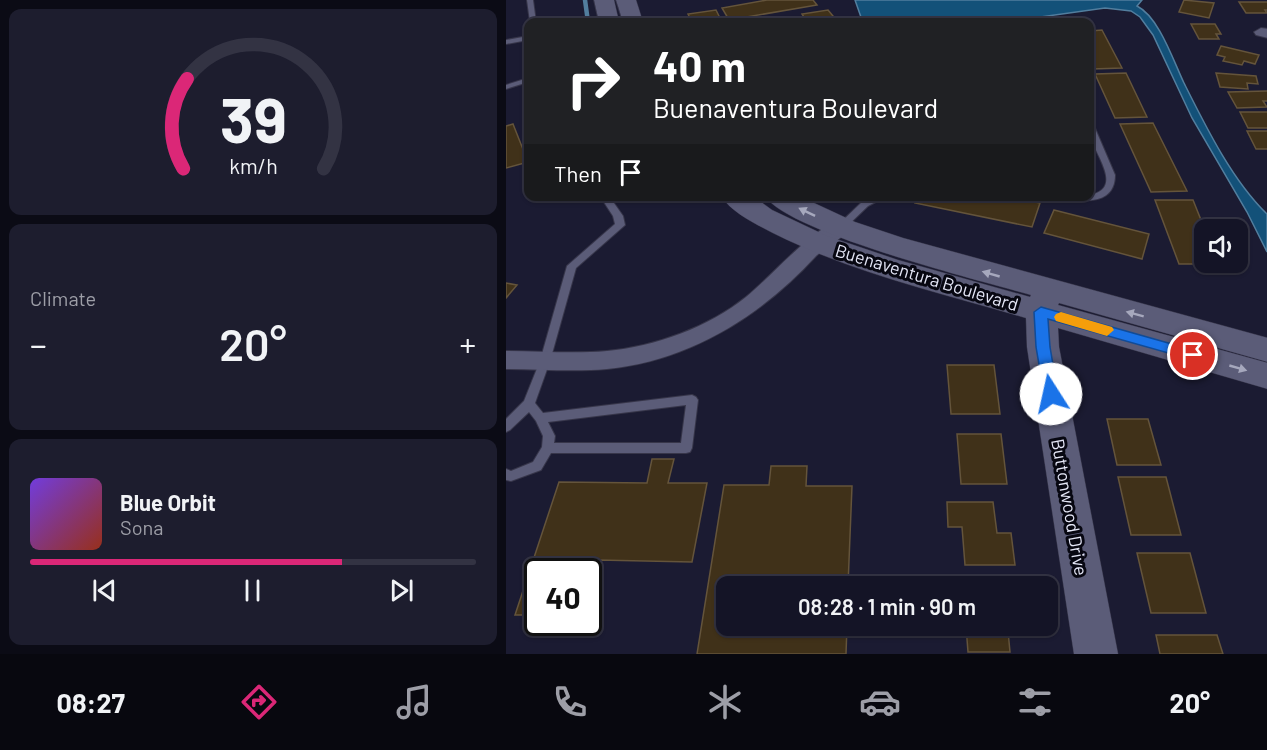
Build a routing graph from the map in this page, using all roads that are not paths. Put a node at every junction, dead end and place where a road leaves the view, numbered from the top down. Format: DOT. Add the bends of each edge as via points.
graph roads {
  1 [pos="530,0"];
  2 [pos="604,0"];
  3 [pos="626,0"];
  4 [pos="532,18"];
  5 [pos="608,18"];
  6 [pos="633,18"];
  7 [pos="524,39"];
  8 [pos="506,42"];
  9 [pos="524,81"];
  10 [pos="506,87"];
  11 [pos="1094,136"];
  12 [pos="1094,198"];
  13 [pos="608,201"];
  14 [pos="741,201"];
  15 [pos="785,201"];
  16 [pos="872,201"];
  17 [pos="829,235"];
  18 [pos="1044,301"];
  19 [pos="1268,350"];
  20 [pos="506,360"];
  21 [pos="545,362"];
  22 [pos="1268,376"];
  23 [pos="529,404"];
  24 [pos="540,418"];
  25 [pos="506,427"];
  26 [pos="548,448"];
  27 [pos="507,479"];
  28 [pos="1096,654"];
  1 -- 4 [label="lane"];
  2 -- 5 [label="main road"];
  3 -- 6 [label="main road"];
  7 -- 8 [label="lane"];
  9 -- 10 [label="lane"];
  11 -- 12 [label="lane" via="1112,183 1109,190"];
  13 -- 21 [label="lane" via="620,225 572,266"];
  14 -- 17 [label="main road, Buenaventura Boulevard" via="762,216"];
  17 -- 15 [label="main road, Buenaventura Boulevard, one-way"];
  16 -- 17 [label="lane"];
  17 -- 18 [label="main road, Buenaventura Boulevard" via="889,267"];
  17 -- 21 [label="street" via="761,297 720,324 662,349 607,360"];
  19 -- 18 [label="main road, Buenaventura Boulevard, one-way"];
  18 -- 22 [label="main road, Buenaventura Boulevard, one-way"];
  18 -- 28 [label="main road, Buttonwood Drive" via="1043,347"];
  20 -- 21 [label="street"];
  21 -- 23 [label="lane"];
  23 -- 24 [label="lane"];
  23 -- 25 [label="lane"];
  24 -- 26 [label="lane" via="549,436"];
  24 -- 26 [label="lane" via="692,400 686,448"];
  26 -- 27 [label="lane" via="537,466"];
}
